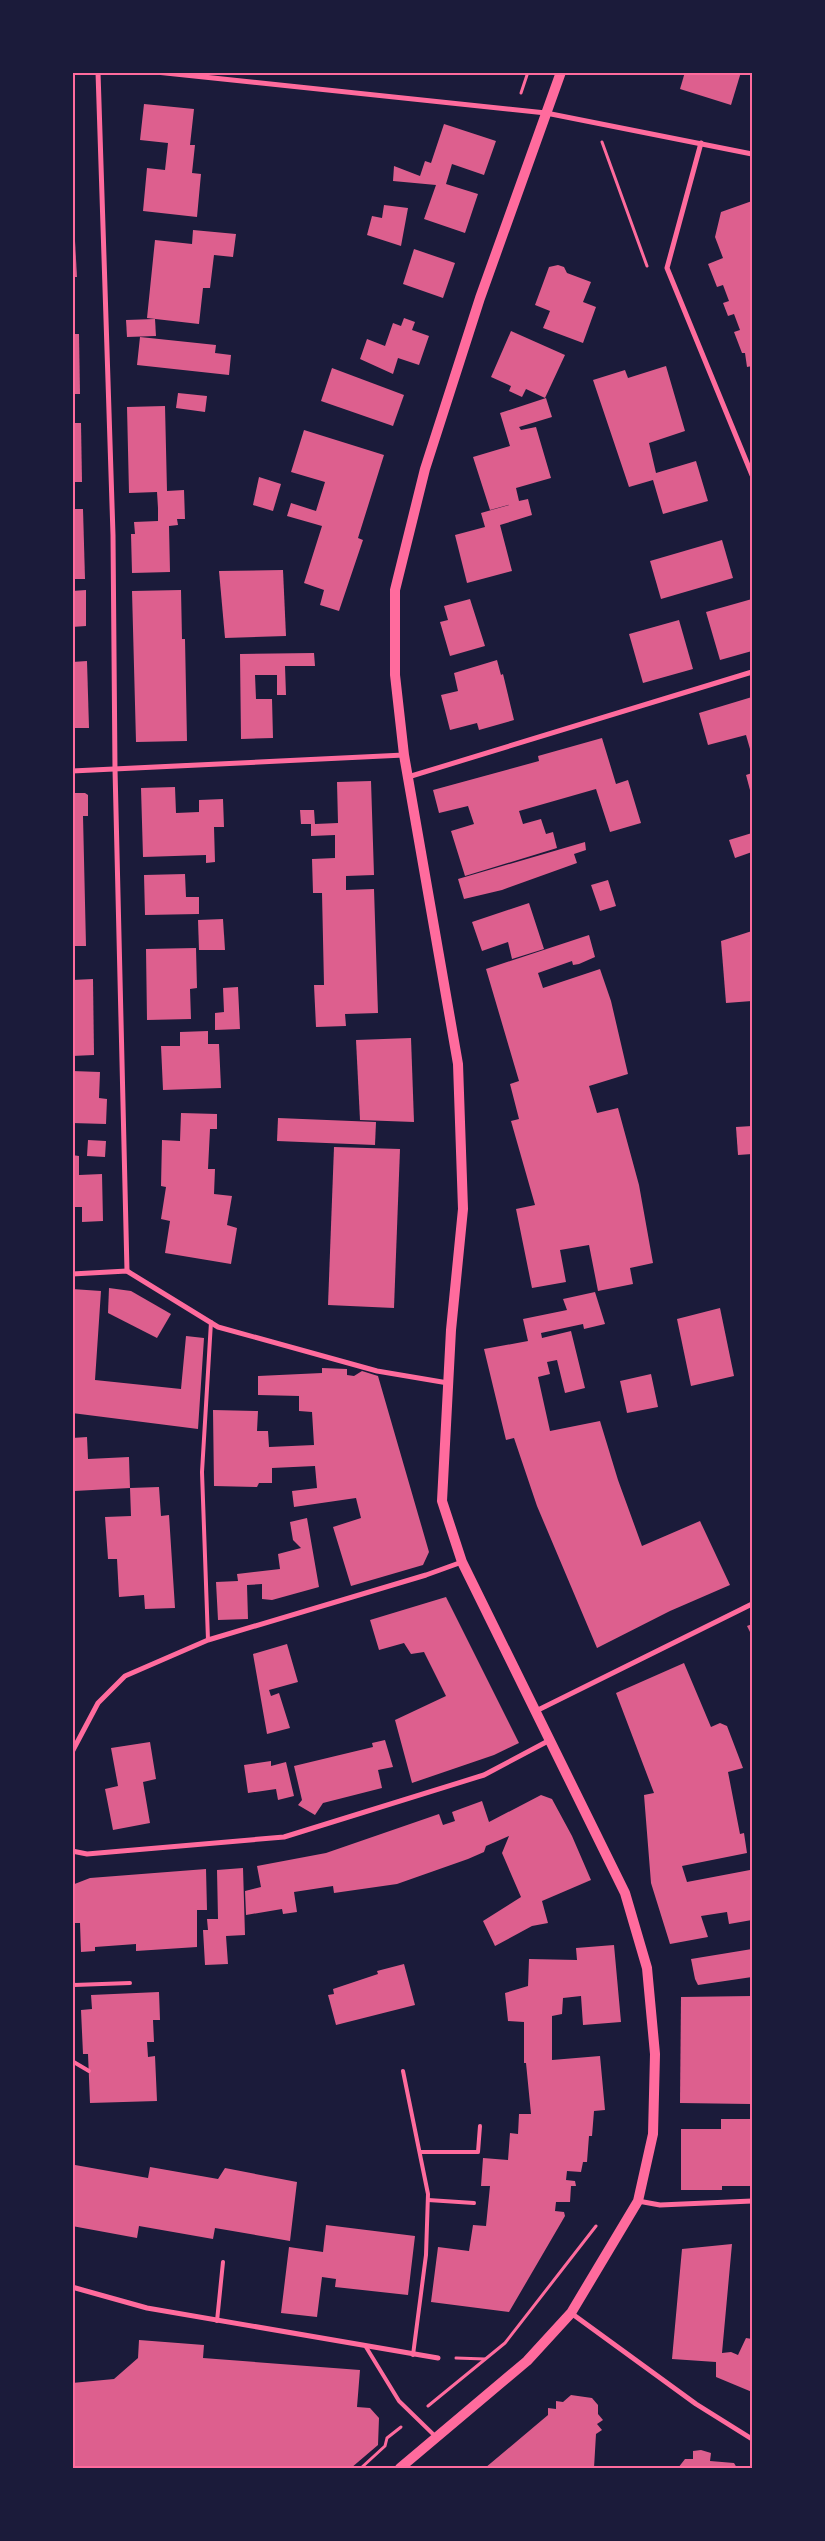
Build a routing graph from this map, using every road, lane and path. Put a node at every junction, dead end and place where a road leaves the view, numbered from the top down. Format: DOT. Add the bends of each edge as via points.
graph roads {
  1 [pos="98,72"];
  2 [pos="156,72"];
  3 [pos="561,72"];
  4 [pos="546,113"];
  5 [pos="596,122"];
  6 [pos="701,143"];
  7 [pos="752,154"];
  8 [pos="667,268"];
  9 [pos="752,475"];
  10 [pos="752,672"];
  11 [pos="404,755"];
  12 [pos="115,770"];
  13 [pos="72,771"];
  14 [pos="408,777"];
  15 [pos="127,1271"];
  16 [pos="72,1274"];
  17 [pos="211,1322"];
  18 [pos="448,1383"];
  19 [pos="462,1562"];
  20 [pos="752,1604"];
  21 [pos="208,1640"];
  22 [pos="536,1711"];
  23 [pos="551,1740"];
  24 [pos="72,1752"];
  25 [pos="72,1851"];
  26 [pos="73,1983"];
  27 [pos="130,1983"];
  28 [pos="72,1990"];
  29 [pos="72,2061"];
  30 [pos="88,2071"];
  31 [pos="403,2071"];
  32 [pos="480,2126"];
  33 [pos="420,2152"];
  34 [pos="428,2200"];
  35 [pos="638,2201"];
  36 [pos="752,2201"];
  37 [pos="474,2203"];
  38 [pos="604,2221"];
  39 [pos="223,2262"];
  40 [pos="72,2287"];
  41 [pos="571,2314"];
  42 [pos="217,2321"];
  43 [pos="366,2347"];
  44 [pos="413,2355"];
  45 [pos="438,2358"];
  46 [pos="486,2359"];
  47 [pos="415,2416"];
  48 [pos="437,2437"];
  49 [pos="752,2439"];
  50 [pos="361,2468"];
  51 [pos="400,2468"];
  1 -- 12 [label="street" via="113,535"];
  2 -- 4 [label="street"];
  3 -- 4 [label="main road"];
  4 -- 5 [label="street"];
  4 -- 11 [label="main road" via="480,298 425,469 395,590 395,675"];
  5 -- 6 [label="street"];
  5 -- 8 [label="path" via="648,267"];
  6 -- 7 [label="street"];
  6 -- 8 [label="street"];
  8 -- 9 [label="street"];
  10 -- 14 [label="street"];
  11 -- 12 [label="street"];
  11 -- 14 [label="main road"];
  12 -- 13 [label="street"];
  12 -- 15 [label="street"];
  14 -- 18 [label="main road" via="458,1064 463,1208"];
  15 -- 16 [label="street"];
  15 -- 17 [label="street"];
  17 -- 18 [label="street" via="218,1327 377,1371"];
  17 -- 21 [label="lane" via="202,1472"];
  18 -- 19 [label="main road" via="442,1501"];
  19 -- 21 [label="street" via="426,1576"];
  19 -- 22 [label="main road"];
  20 -- 22 [label="street"];
  21 -- 24 [label="street" via="125,1676 98,1703"];
  22 -- 23 [label="main road"];
  23 -- 25 [label="street" via="484,1775 284,1837 87,1854"];
  23 -- 35 [label="main road" via="625,1893 647,1968 656,2054 654,2134"];
  26 -- 27 [label="lane"];
  26 -- 28 [label="lane"];
  29 -- 30 [label="lane"];
  31 -- 33 [label="lane"];
  32 -- 33 [label="lane" via="478,2152"];
  33 -- 34 [label="lane"];
  34 -- 37 [label="lane"];
  34 -- 44 [label="lane" via="426,2256"];
  35 -- 36 [label="street" via="660,2205"];
  35 -- 41 [label="main road"];
  38 -- 46 [label="path" via="596,2226 505,2343"];
  39 -- 42 [label="lane"];
  40 -- 42 [label="street" via="147,2308"];
  41 -- 48 [label="main road" via="526,2360"];
  41 -- 49 [label="street" via="696,2404"];
  42 -- 43 [label="street"];
  43 -- 44 [label="street"];
  43 -- 47 [label="lane" via="399,2401"];
  44 -- 45 [label="street"];
  45 -- 46 [label="path"];
  46 -- 47 [label="path"];
  47 -- 48 [label="lane"];
  47 -- 50 [label="path" via="387,2438 385,2446"];
  48 -- 51 [label="main road"];
}
